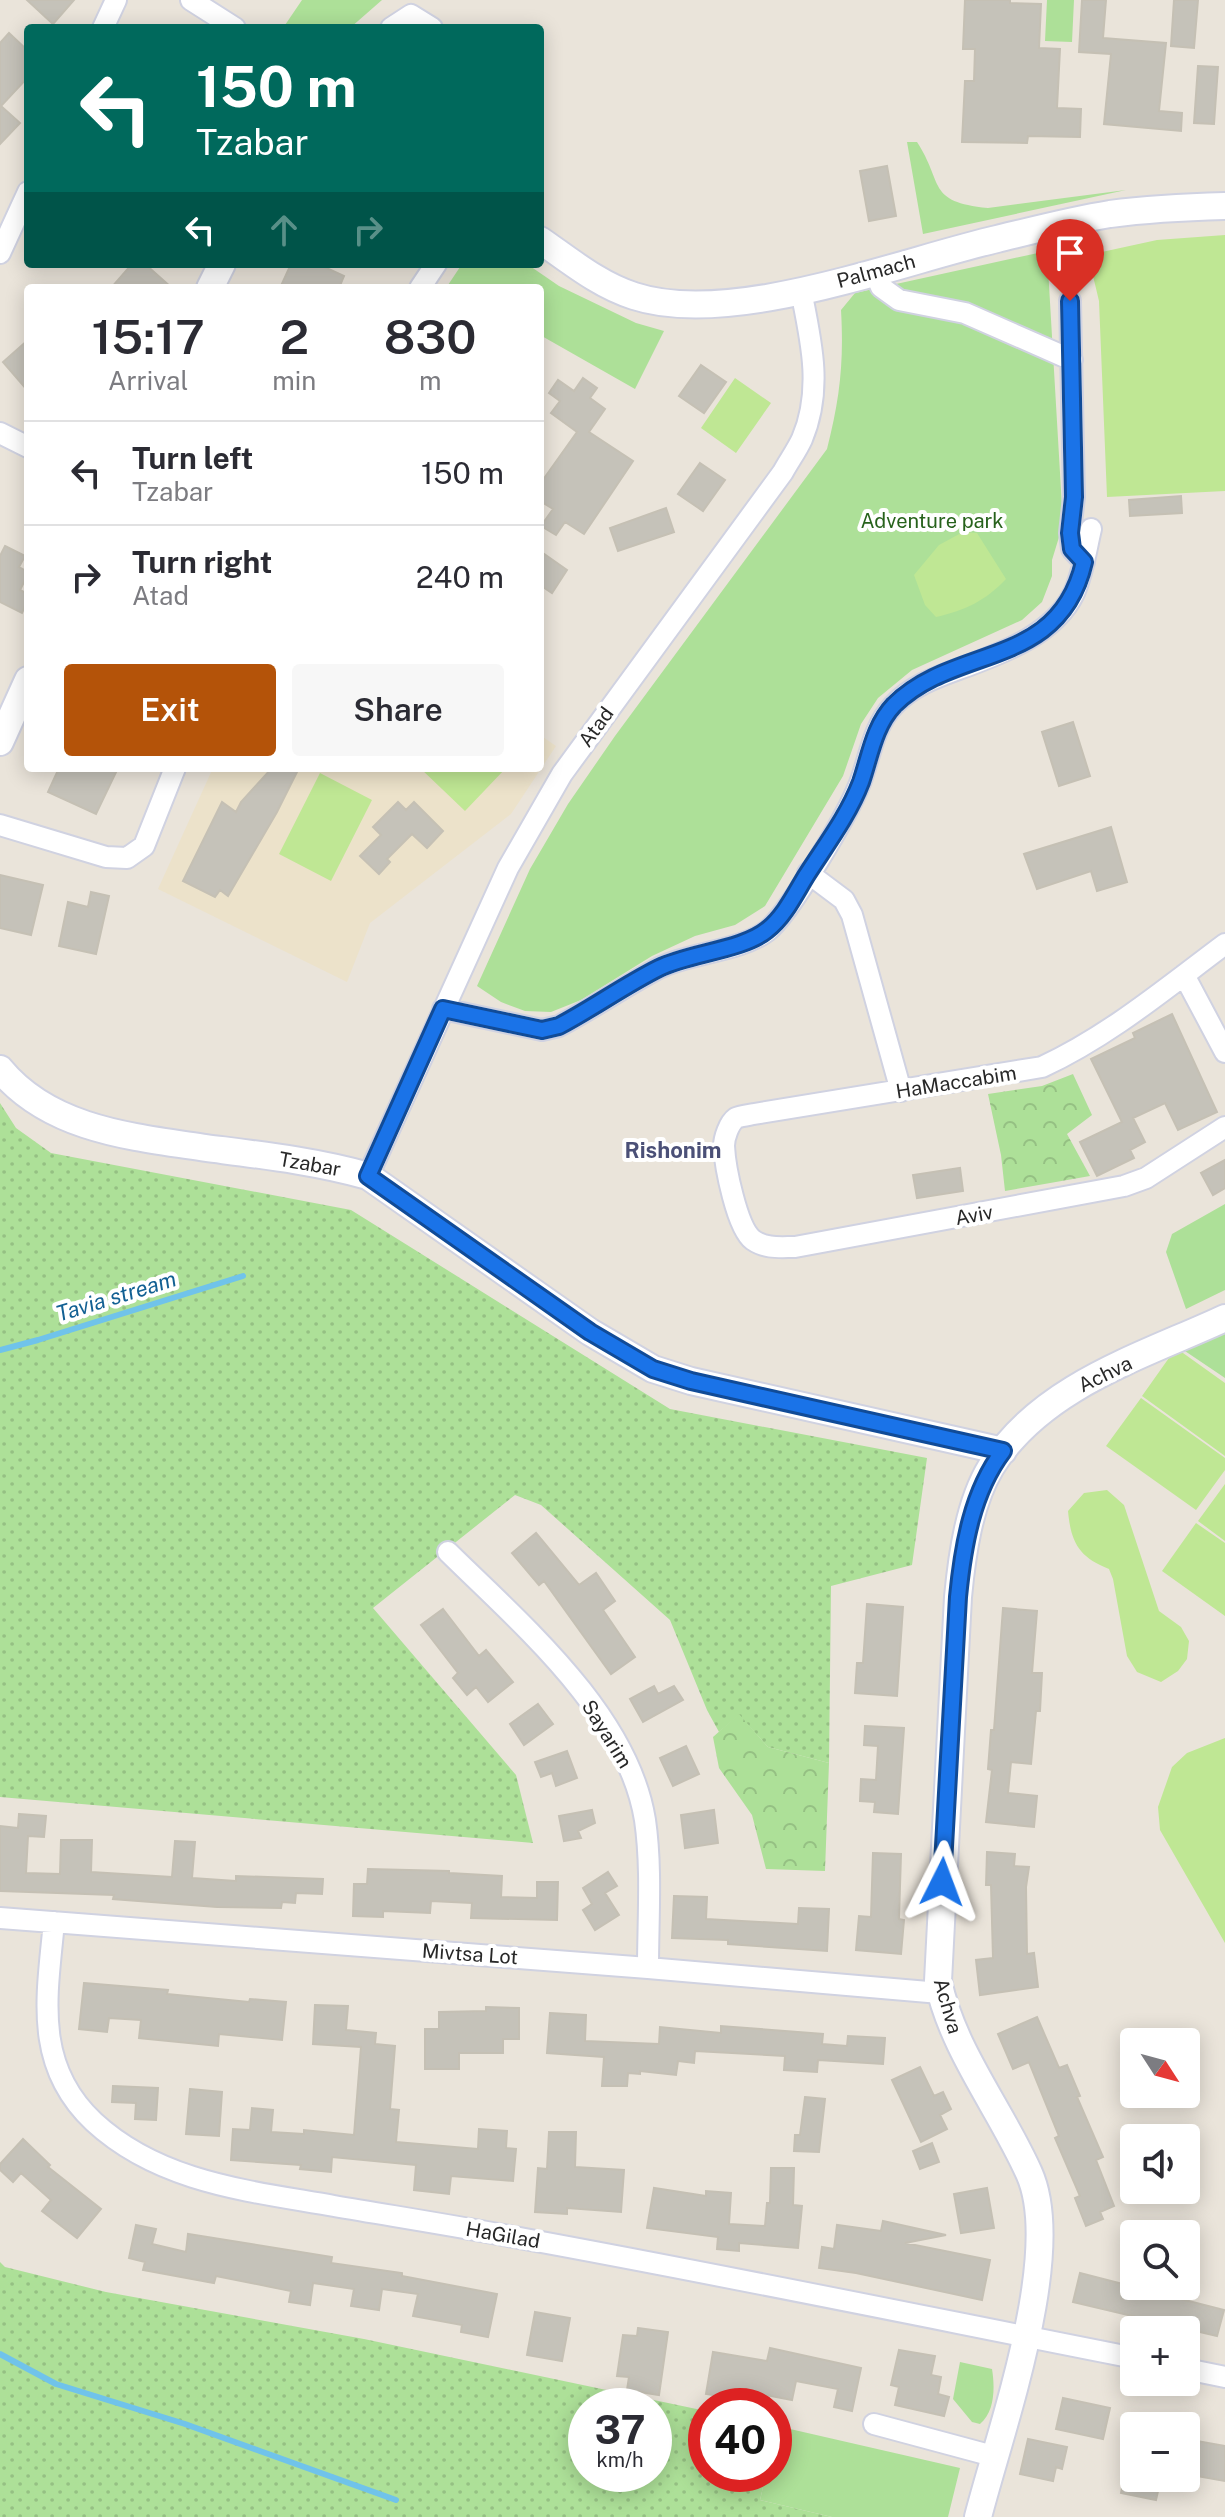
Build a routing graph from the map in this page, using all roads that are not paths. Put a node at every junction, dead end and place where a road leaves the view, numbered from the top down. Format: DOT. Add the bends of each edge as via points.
graph roads {
  1 [pos="116,0"];
  2 [pos="191,0"];
  3 [pos="105,24"];
  4 [pos="229,24"];
  5 [pos="397,24"];
  6 [pos="426,24"];
  7 [pos="24,201"];
  8 [pos="1225,206"];
  9 [pos="544,243"];
  10 [pos="0,253"];
  11 [pos="874,271"];
  12 [pos="801,291"];
  13 [pos="1070,301"];
  14 [pos="1072,360"];
  15 [pos="0,433"];
  16 [pos="24,445"];
  17 [pos="1091,529"];
  18 [pos="1084,562"];
  19 [pos="24,689"];
  20 [pos="0,742"];
  21 [pos="173,772"];
  22 [pos="0,825"];
  23 [pos="808,873"];
  24 [pos="1225,944"];
  25 [pos="1184,975"];
  26 [pos="443,1009"];
  27 [pos="1225,1052"];
  28 [pos="0,1069"];
  29 [pos="901,1091"];
  30 [pos="1225,1127"];
  31 [pos="368,1176"];
  32 [pos="735,1200"];
  33 [pos="1225,1318"];
  34 [pos="1003,1451"];
  35 [pos="448,1552"];
  36 [pos="0,1918"];
  37 [pos="54,1922"];
  38 [pos="648,1968"];
  39 [pos="940,1993"];
  40 [pos="1026,2337"];
  41 [pos="1120,2355"];
  42 [pos="1200,2372"];
  43 [pos="1225,2377"];
  44 [pos="874,2424"];
  45 [pos="993,2456"];
  46 [pos="978,2517"];
  1 -- 3 [label="street"];
  2 -- 4 [label="street"];
  5 -- 6 [label="street" via="411,15"];
  7 -- 10 [label="street"];
  8 -- 11 [label="street, Palmach" via="1109,214"];
  9 -- 12 [label="street, Palmach" via="633,296 696,303"];
  11 -- 12 [label="street, Palmach"];
  11 -- 14 [label="street" via="881,287 899,300 965,313"];
  12 -- 26 [label="street, Atad" via="815,378 802,438 783,472 562,774 508,868"];
  13 -- 14 [label="street"];
  14 -- 18 [label="street" via="1070,533 1072,549"];
  15 -- 16 [label="street"];
  17 -- 18 [label="street"];
  18 -- 23 [label="street" via="1073,595 1038,632 1013,648 931,678 893,706 878,726 847,813"];
  19 -- 20 [label="street"];
  21 -- 22 [label="street" via="144,846 127,858 106,857"];
  23 -- 26 [label="street" via="767,931 660,968 559,1026 542,1030"];
  23 -- 29 [label="street" via="844,900 852,915"];
  24 -- 25 [label="street, HaMaccabim"];
  25 -- 27 [label="street"];
  25 -- 29 [label="street, HaMaccabim" via="1107,1032 1042,1067"];
  26 -- 31 [label="street, Atad"];
  28 -- 31 [label="street, Tzabar" via="36,1101 101,1130"];
  29 -- 32 [label="street, HaMaccabim" via="736,1118 723,1144"];
  30 -- 32 [label="street, Aviv" via="1146,1178 1124,1186 795,1247 756,1242 746,1233"];
  31 -- 34 [label="street, Tzabar" via="590,1332 653,1369"];
  33 -- 34 [label="street, Achva" via="1075,1388 1051,1403"];
  34 -- 39 [label="street, Achva" via="990,1468 963,1551 939,1930"];
  35 -- 38 [label="street, Sayarim" via="571,1680 610,1730 634,1776 645,1820"];
  36 -- 37 [label="street, Mivtsa Lot"];
  37 -- 38 [label="street, Mivtsa Lot"];
  37 -- 40 [label="street, HaGilad" via="48,2040 59,2072 92,2120 120,2143 168,2169 235,2189 524,2238"];
  38 -- 39 [label="street, Mivtsa Lot"];
  39 -- 40 [label="street, Achva" via="956,2038 1030,2175 1040,2204 1039,2258"];
  40 -- 41 [label="street, HaGilad"];
  40 -- 45 [label="street, Achva"];
  42 -- 43 [label="street"];
  44 -- 45 [label="street"];
  45 -- 46 [label="street, Achva"];
}
